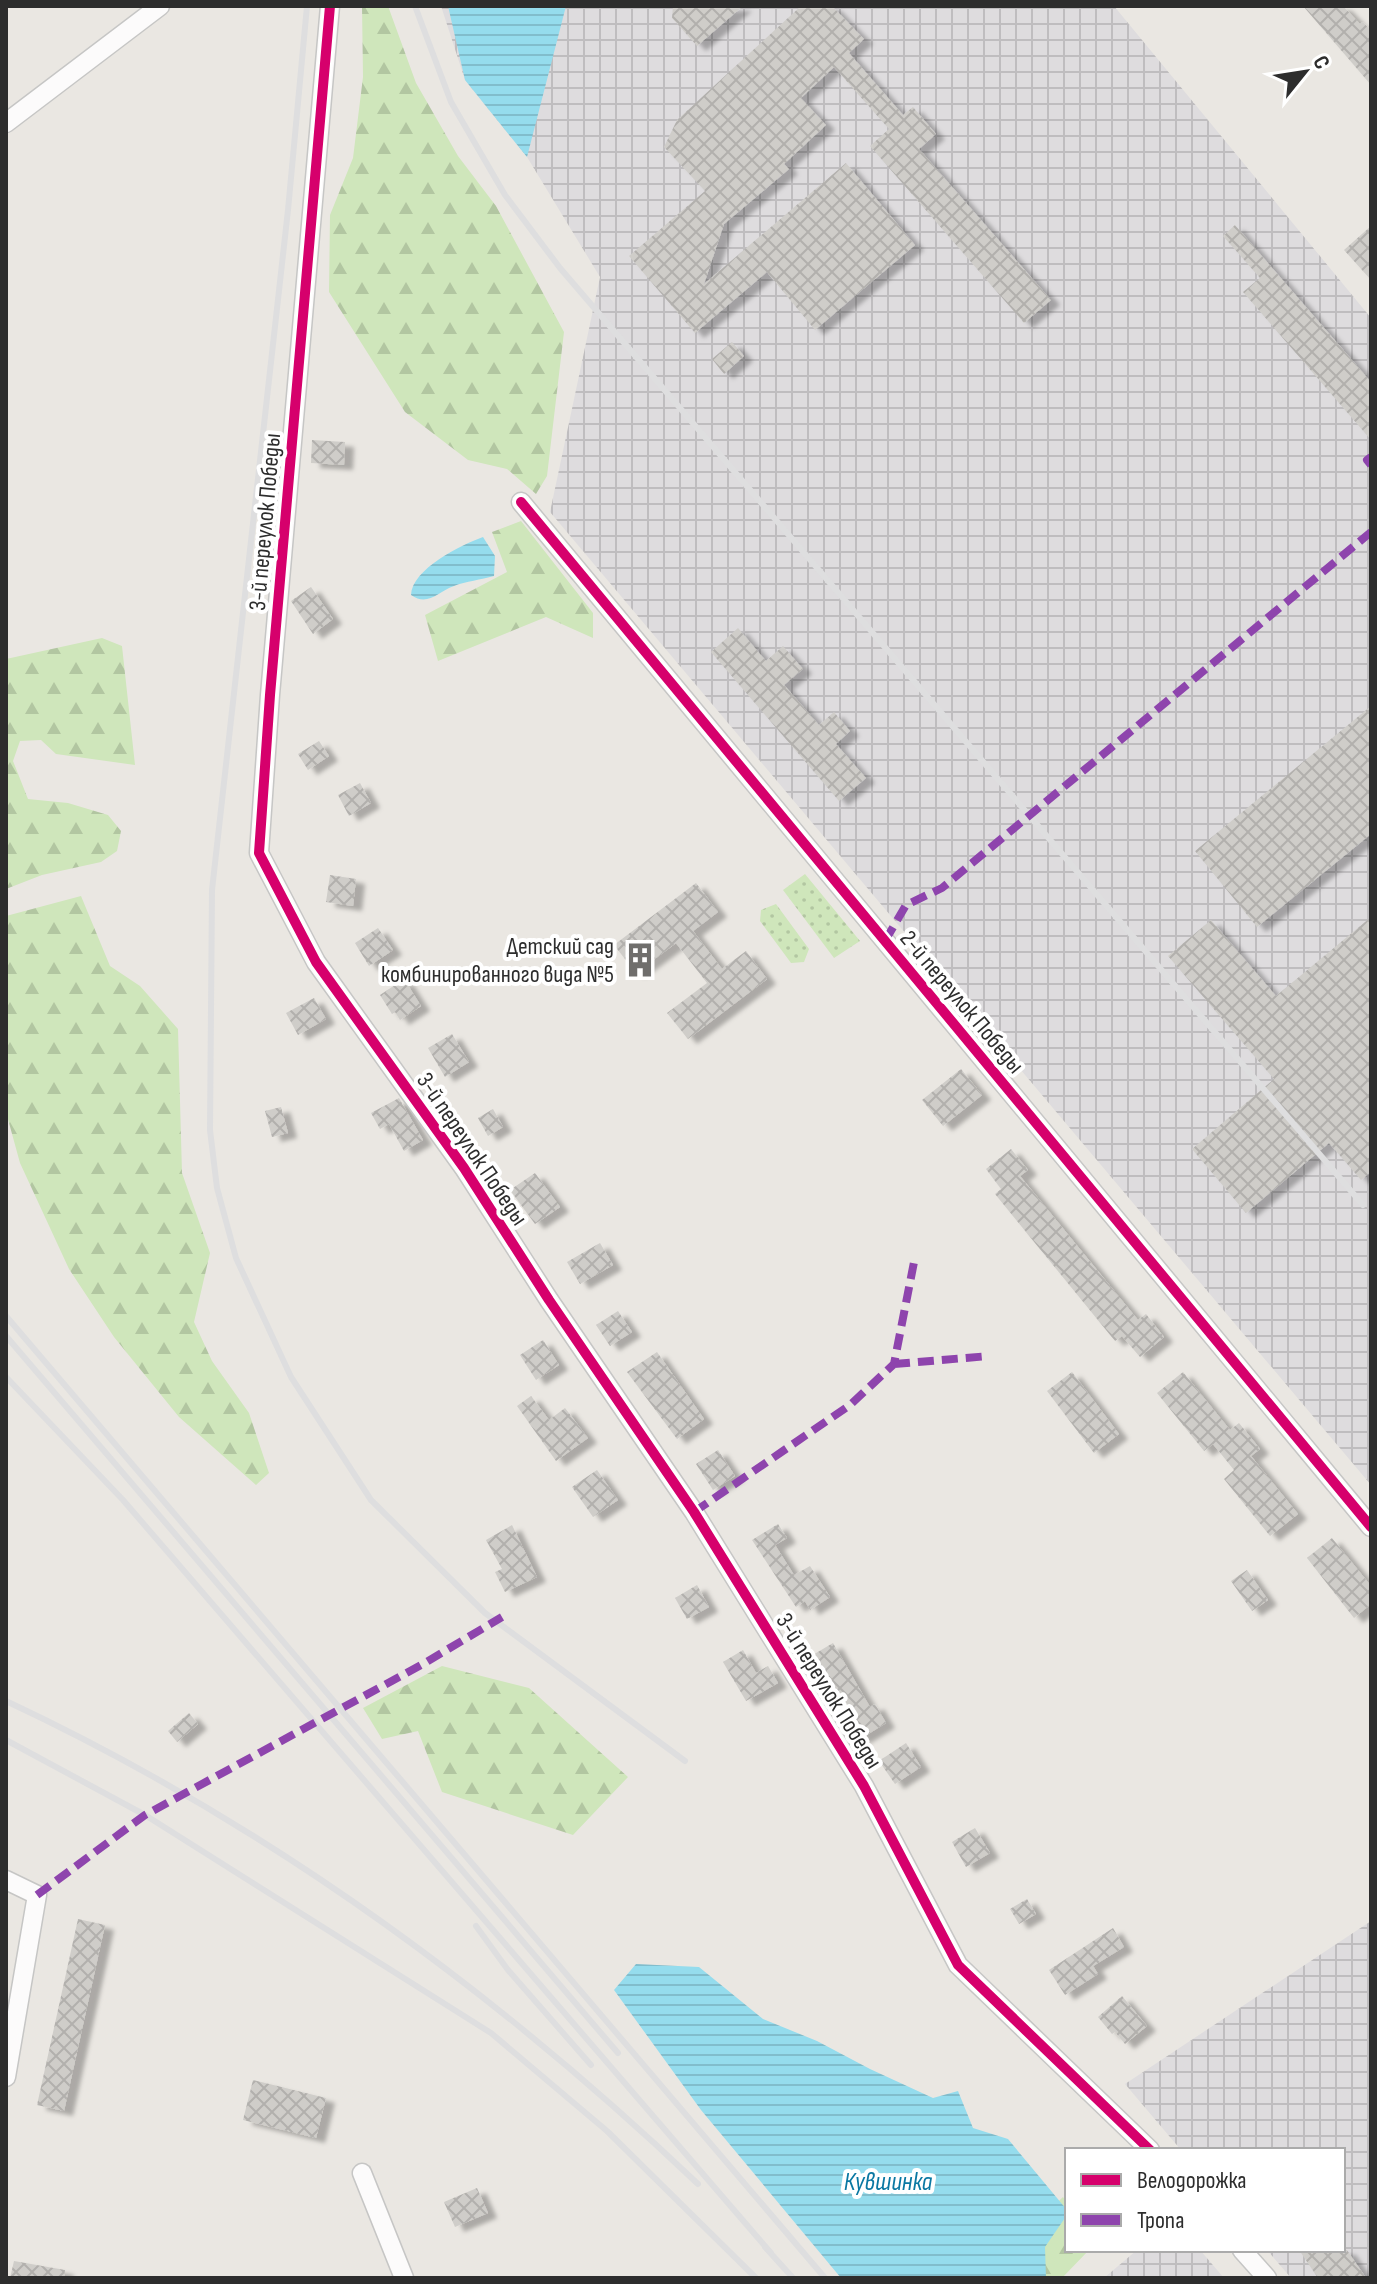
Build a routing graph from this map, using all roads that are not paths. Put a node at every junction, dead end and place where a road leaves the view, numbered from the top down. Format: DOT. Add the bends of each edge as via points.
graph roads {
  1 [pos="160,6"];
  2 [pos="330,6"];
  3 [pos="6,123"];
  4 [pos="521,502"];
  5 [pos="1371,1527"];
  6 [pos="6,1880"];
  7 [pos="6,2077"];
  8 [pos="1148,2148"];
  9 [pos="362,2173"];
  10 [pos="1244,2252"];
  11 [pos="404,2278"];
  12 [pos="1267,2278"];
  1 -- 3 [label="street"];
  2 -- 8 [label="street, 3-й переулок Победы" via="259,853 316,962 464,1168 694,1512 864,1786 958,1965"];
  4 -- 5 [label="street, 2-й переулок Победы"];
  6 -- 7 [label="street" via="37,1895"];
  9 -- 11 [label="street"];
  10 -- 12 [label="street"];
}
